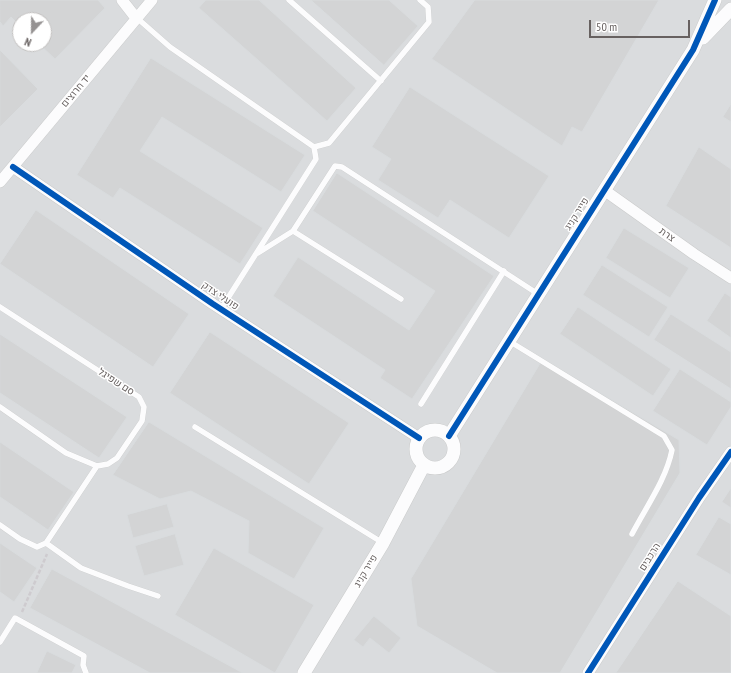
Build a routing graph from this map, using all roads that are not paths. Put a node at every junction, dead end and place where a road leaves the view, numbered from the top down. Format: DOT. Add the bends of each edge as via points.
graph roads {
  1 [pos="122,0"];
  2 [pos="152,0"];
  3 [pos="289,0"];
  4 [pos="420,0"];
  5 [pos="715,0"];
  6 [pos="731,9"];
  7 [pos="136,18"];
  8 [pos="693,50"];
  9 [pos="380,81"];
  10 [pos="314,147"];
  11 [pos="13,167"];
  12 [pos="0,182"];
  13 [pos="604,190"];
  14 [pos="293,231"];
  15 [pos="256,254"];
  16 [pos="504,271"];
  17 [pos="731,278"];
  18 [pos="538,294"];
  19 [pos="401,299"];
  20 [pos="0,307"];
  21 [pos="220,309"];
  22 [pos="509,341"];
  23 [pos="421,404"];
  24 [pos="0,407"];
  25 [pos="195,427"];
  26 [pos="449,436"];
  27 [pos="419,438"];
  28 [pos="731,452"];
  29 [pos="424,465"];
  30 [pos="97,466"];
  31 [pos="0,525"];
  32 [pos="632,534"];
  33 [pos="383,543"];
  34 [pos="48,545"];
  35 [pos="158,596"];
  36 [pos="0,642"];
  37 [pos="86,673"];
  38 [pos="304,673"];
  39 [pos="588,673"];
  1 -- 7 [label="street"];
  2 -- 7 [label="street, יד חרוצים"];
  3 -- 9 [label="lane"];
  4 -- 9 [label="lane" via="428,7 428,22"];
  5 -- 8 [label="street, פייר קניג"];
  6 -- 8 [label="street, פייר קניג"];
  7 -- 10 [label="lane" via="170,47"];
  7 -- 11 [label="street, יד חרוצים"];
  8 -- 13 [label="street, פייר קניג"];
  9 -- 10 [label="lane" via="329,143"];
  10 -- 15 [label="lane" via="316,159"];
  11 -- 12 [label="street, יד חרוצים"];
  11 -- 21 [label="street, פועלי צדק"];
  13 -- 17 [label="street, צרת"];
  13 -- 18 [label="street, פייר קניג"];
  14 -- 15 [label="lane"];
  14 -- 16 [label="lane" via="334,166 342,167"];
  14 -- 19 [label="lane"];
  15 -- 21 [label="lane"];
  16 -- 18 [label="lane"];
  16 -- 23 [label="lane"];
  18 -- 22 [label="street, פייר קניג"];
  20 -- 30 [label="lane, סם שפיגל" via="139,397 144,407 142,421 117,458 108,464"];
  21 -- 27 [label="street, פועלי צדק"];
  22 -- 26 [label="street, פייר קניג"];
  22 -- 32 [label="lane" via="664,436 672,450 670,461"];
  24 -- 30 [label="lane" via="66,453"];
  25 -- 33 [label="lane"];
  26 -- 27 [label="street" via="444,432 430,430"];
  26 -- 29 [label="street" via="455,448 452,460 441,468"];
  27 -- 29 [label="street" via="416,454"];
  28 -- 39 [label="street, הרכבים"];
  29 -- 33 [label="street, פייר קניג"];
  30 -- 34 [label="lane"];
  31 -- 34 [label="lane" via="37,547"];
  33 -- 38 [label="street, פייר קניג"];
  34 -- 35 [label="lane" via="81,568"];
  36 -- 37 [label="lane" via="15,618 84,656"];
}
